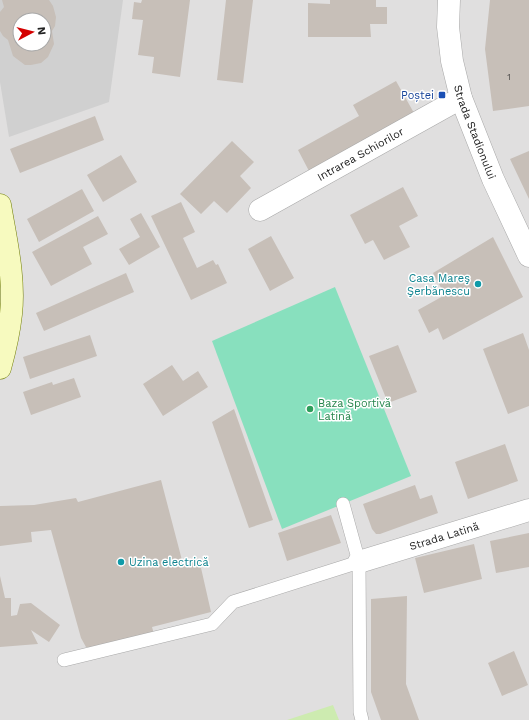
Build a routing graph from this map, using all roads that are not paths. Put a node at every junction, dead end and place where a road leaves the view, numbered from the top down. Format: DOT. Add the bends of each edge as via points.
graph roads {
  1 [pos="449,0"];
  2 [pos="461,98"];
  3 [pos="0,205"];
  4 [pos="260,210"];
  5 [pos="529,256"];
  6 [pos="0,368"];
  7 [pos="343,504"];
  8 [pos="529,510"];
  9 [pos="359,562"];
  10 [pos="64,660"];
  11 [pos="361,716"];
  1 -- 2 [label="street, Strada Stadionului" via="448,27 452,61"];
  2 -- 4 [label="street, Intrarea Schiorilor"];
  2 -- 5 [label="street, Strada Stadionului" via="493,179"];
  3 -- 6 [label="main road" via="12,292 7,341"];
  7 -- 9 [label="lane"];
  8 -- 9 [label="street, Strada Latină"];
  9 -- 10 [label="lane" via="233,602 212,624"];
  9 -- 11 [label="lane"];
}
